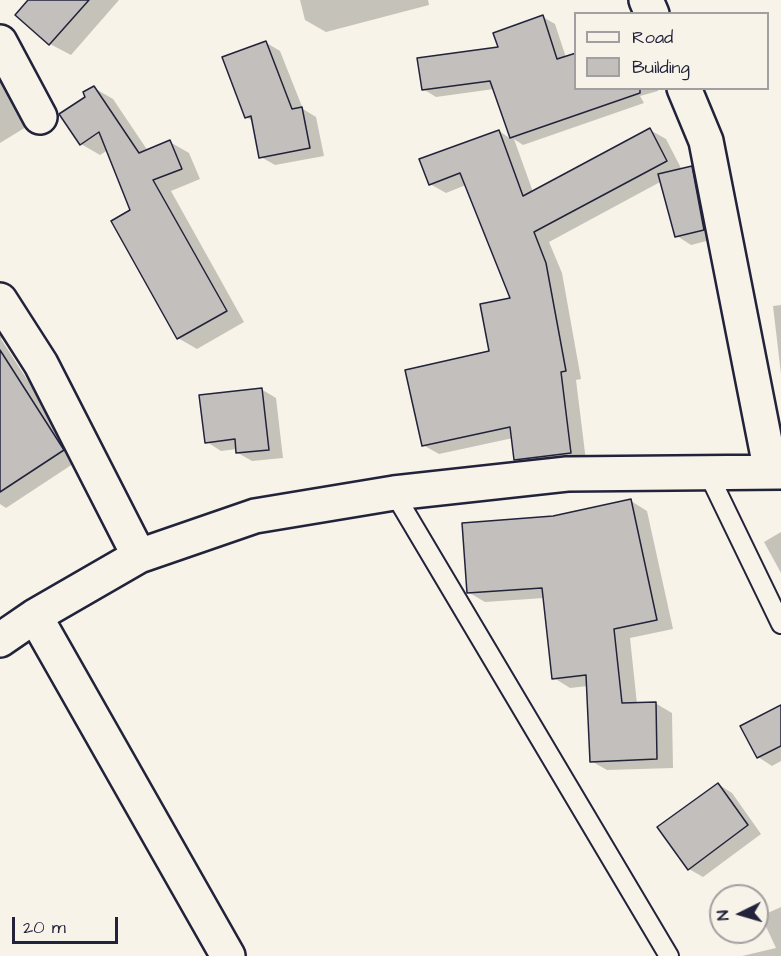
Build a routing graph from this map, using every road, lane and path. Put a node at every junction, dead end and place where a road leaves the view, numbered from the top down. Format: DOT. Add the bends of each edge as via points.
graph roads {
  1 [pos="0,42"];
  2 [pos="685,90"];
  3 [pos="40,117"];
  4 [pos="0,300"];
  5 [pos="776,472"];
  6 [pos="708,473"];
  7 [pos="394,493"];
  8 [pos="139,556"];
  9 [pos="35,615"];
  10 [pos="781,624"];
  11 [pos="0,640"];
  12 [pos="228,956"];
  13 [pos="669,956"];
  1 -- 3 [label="street"];
  2 -- 5 [label="street" via="706,141"];
  4 -- 8 [label="street" via="41,364"];
  5 -- 6 [label="street"];
  6 -- 7 [label="street" via="567,474"];
  6 -- 10 [label="lane"];
  7 -- 8 [label="street" via="255,516"];
  7 -- 13 [label="lane"];
  8 -- 9 [label="street"];
  9 -- 11 [label="street"];
  9 -- 12 [label="street"];
}
